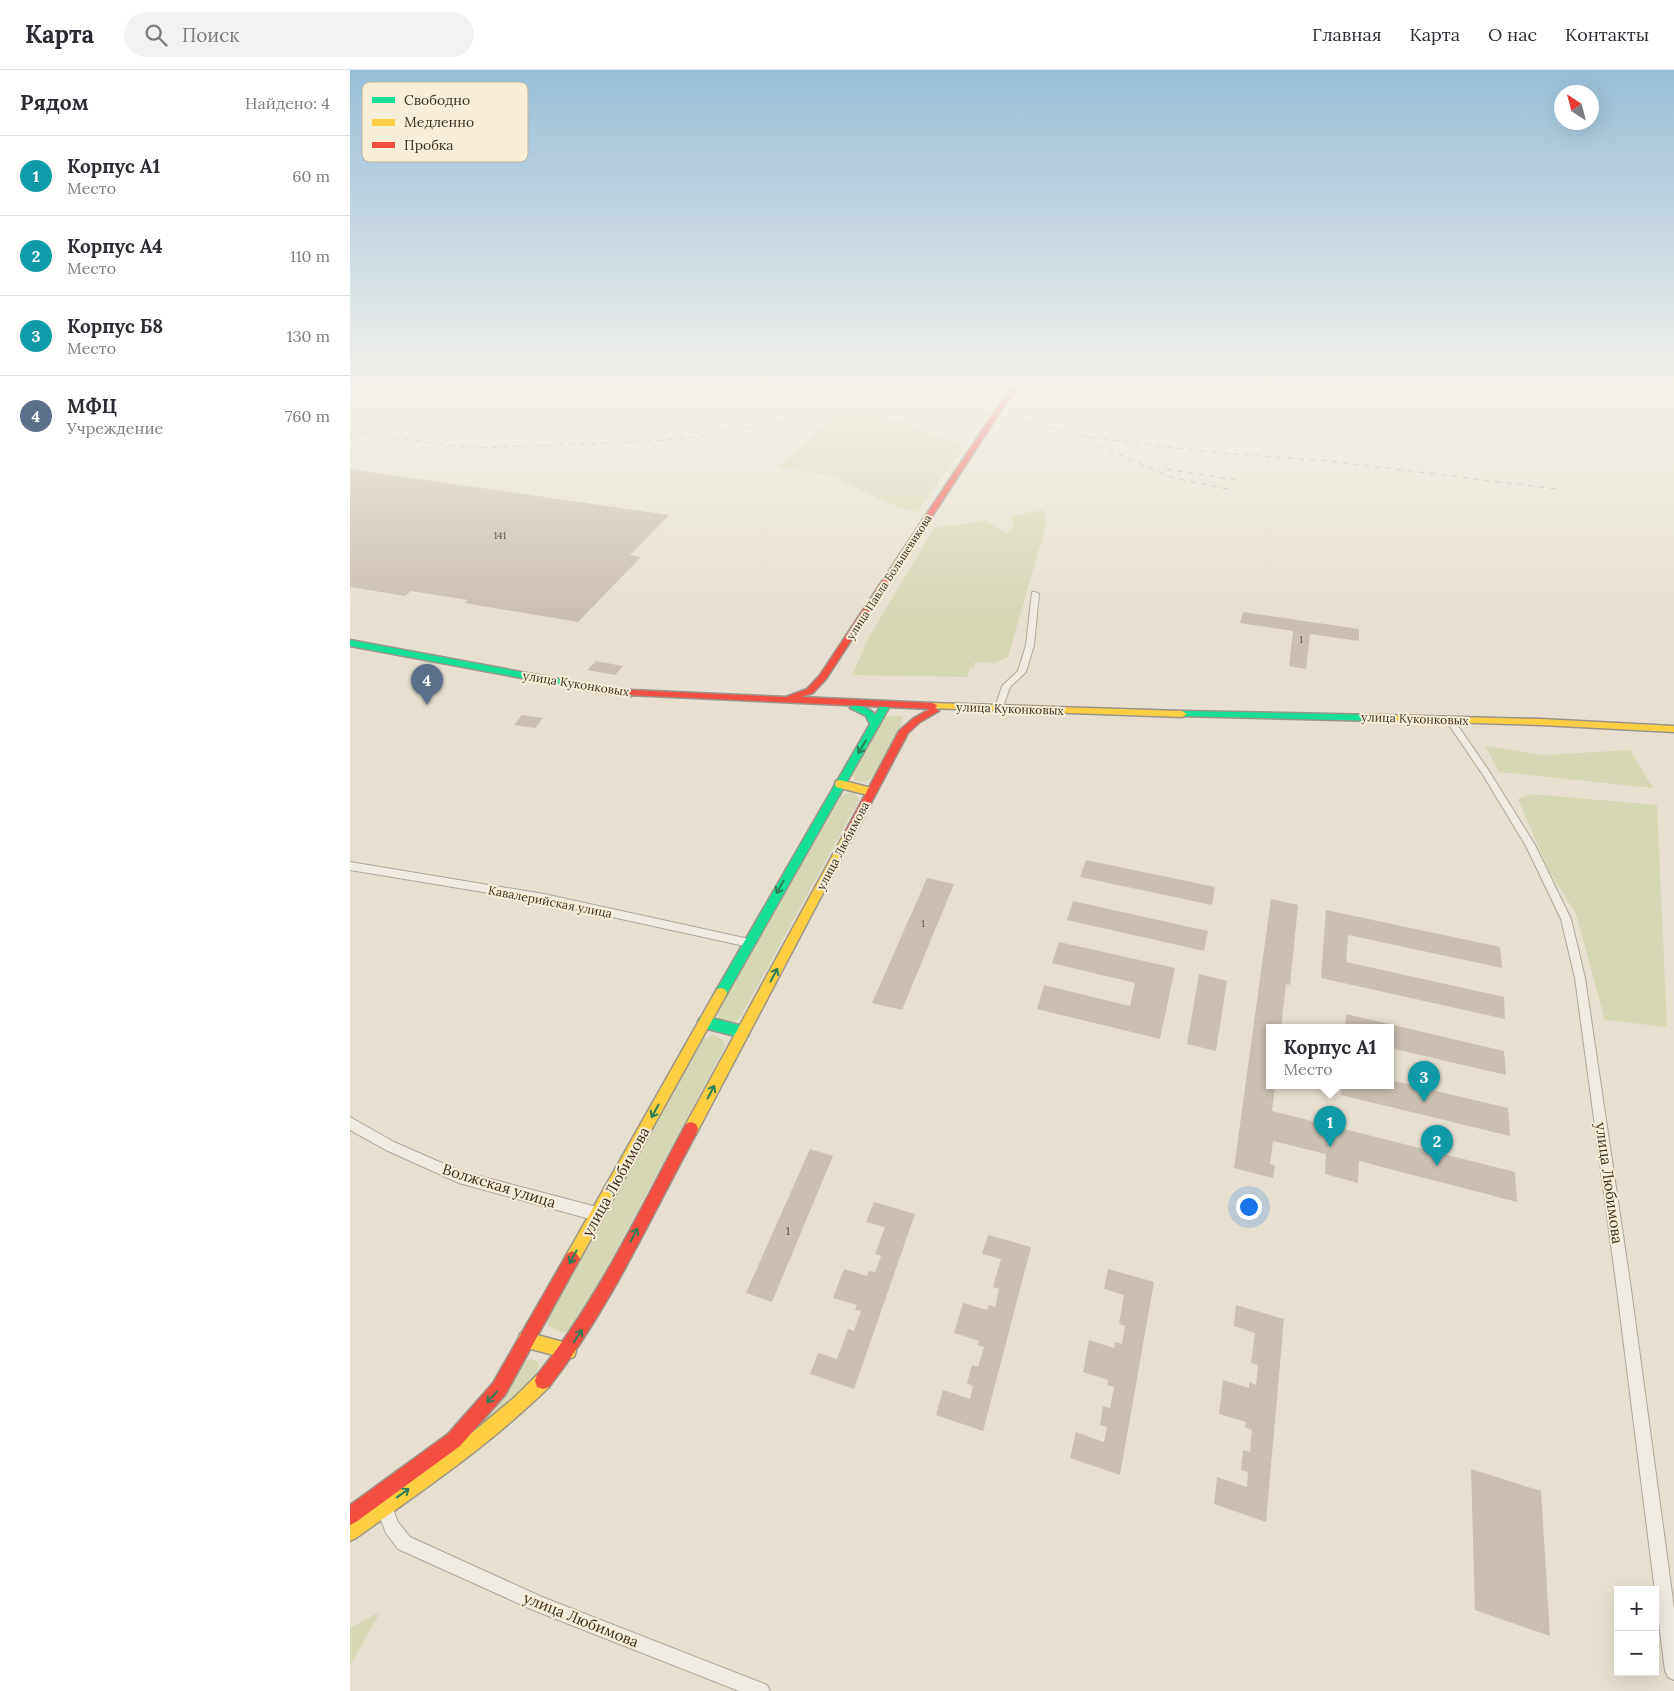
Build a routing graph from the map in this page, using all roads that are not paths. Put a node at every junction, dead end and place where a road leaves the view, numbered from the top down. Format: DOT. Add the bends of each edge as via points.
graph roads {
  1 [pos="963,464"];
  2 [pos="968,464"];
  3 [pos="1035,594"];
  4 [pos="350,643"];
  5 [pos="350,649"];
  6 [pos="826,678"];
  7 [pos="781,700"];
  8 [pos="814,701"];
  9 [pos="802,705"];
  10 [pos="851,706"];
  11 [pos="835,707"];
  12 [pos="884,707"];
  13 [pos="999,708"];
  14 [pos="934,711"];
  15 [pos="1452,723"];
  16 [pos="875,724"];
  17 [pos="1674,728"];
  18 [pos="1674,733"];
  19 [pos="840,784"];
  20 [pos="872,792"];
  21 [pos="350,866"];
  22 [pos="749,943"];
  23 [pos="704,1022"];
  24 [pos="743,1032"];
  25 [pos="350,1123"];
  26 [pos="597,1214"];
  27 [pos="526,1340"];
  28 [pos="568,1351"];
  29 [pos="382,1500"];
  30 [pos="350,1516"];
  31 [pos="350,1532"];
  32 [pos="1674,1671"];
  33 [pos="761,1691"];
  1 -- 6 [label="main road, улица Павла Большевикова"];
  2 -- 6 [label="main road, улица Павла Большевикова"];
  3 -- 13 [label="street" via="1030,645 1022,672 1006,686"];
  4 -- 7 [label="main road, улица Куконковых" via="602,690"];
  5 -- 9 [label="main road, улица Куконковых" via="598,695 665,701"];
  6 -- 7 [label="main road, улица Павла Большевикова" via="799,696"];
  6 -- 8 [label="main road"];
  6 -- 10 [label="main road" via="828,693"];
  7 -- 8 [label="main road, улица Куконковых"];
  8 -- 9 [label="main road"];
  8 -- 10 [label="main road, улица Куконковых"];
  8 -- 11 [label="main road"];
  9 -- 11 [label="main road, улица Куконковых"];
  10 -- 11 [label="main road, улица Куконковых"];
  10 -- 12 [label="main road, улица Куконковых"];
  10 -- 16 [label="main road" via="869,714"];
  12 -- 13 [label="main road, улица Куконковых"];
  12 -- 14 [label="main road, улица Куконковых"];
  12 -- 16 [label="main road, улица Любимова"];
  13 -- 15 [label="main road, улица Куконковых"];
  14 -- 15 [label="main road, улица Куконковых"];
  14 -- 20 [label="main road, улица Любимова" via="904,731"];
  15 -- 17 [label="main road, улица Куконковых" via="1541,722"];
  15 -- 18 [label="main road, улица Куконковых"];
  15 -- 32 [label="street, улица Любимова" via="1530,845 1566,919 1580,978"];
  16 -- 19 [label="main road, улица Любимова, one-way"];
  19 -- 20 [label="main road, улица Любимова"];
  19 -- 22 [label="main road, улица Любимова, one-way"];
  24 -- 20 [label="main road, улица Любимова, one-way"];
  21 -- 22 [label="street, Кавалерийская улица" via="544,898"];
  22 -- 23 [label="main road, улица Любимова"];
  23 -- 24 [label="main road"];
  23 -- 26 [label="main road, улица Любимова, one-way"];
  28 -- 24 [label="main road, улица Любимова, one-way" via="589,1318"];
  25 -- 26 [label="street, Волжская улица" via="390,1146 459,1177"];
  26 -- 27 [label="main road, улица Любимова, one-way"];
  27 -- 28 [label="main road"];
  27 -- 29 [label="main road, улица Любимова, one-way" via="499,1389 454,1440"];
  29 -- 28 [label="main road, улица Любимова, one-way" via="495,1426 525,1400"];
  29 -- 30 [label="main road, улица Любимова"];
  29 -- 31 [label="main road, улица Любимова"];
  29 -- 33 [label="street, улица Любимова" via="392,1527 404,1543 539,1604"];
}
